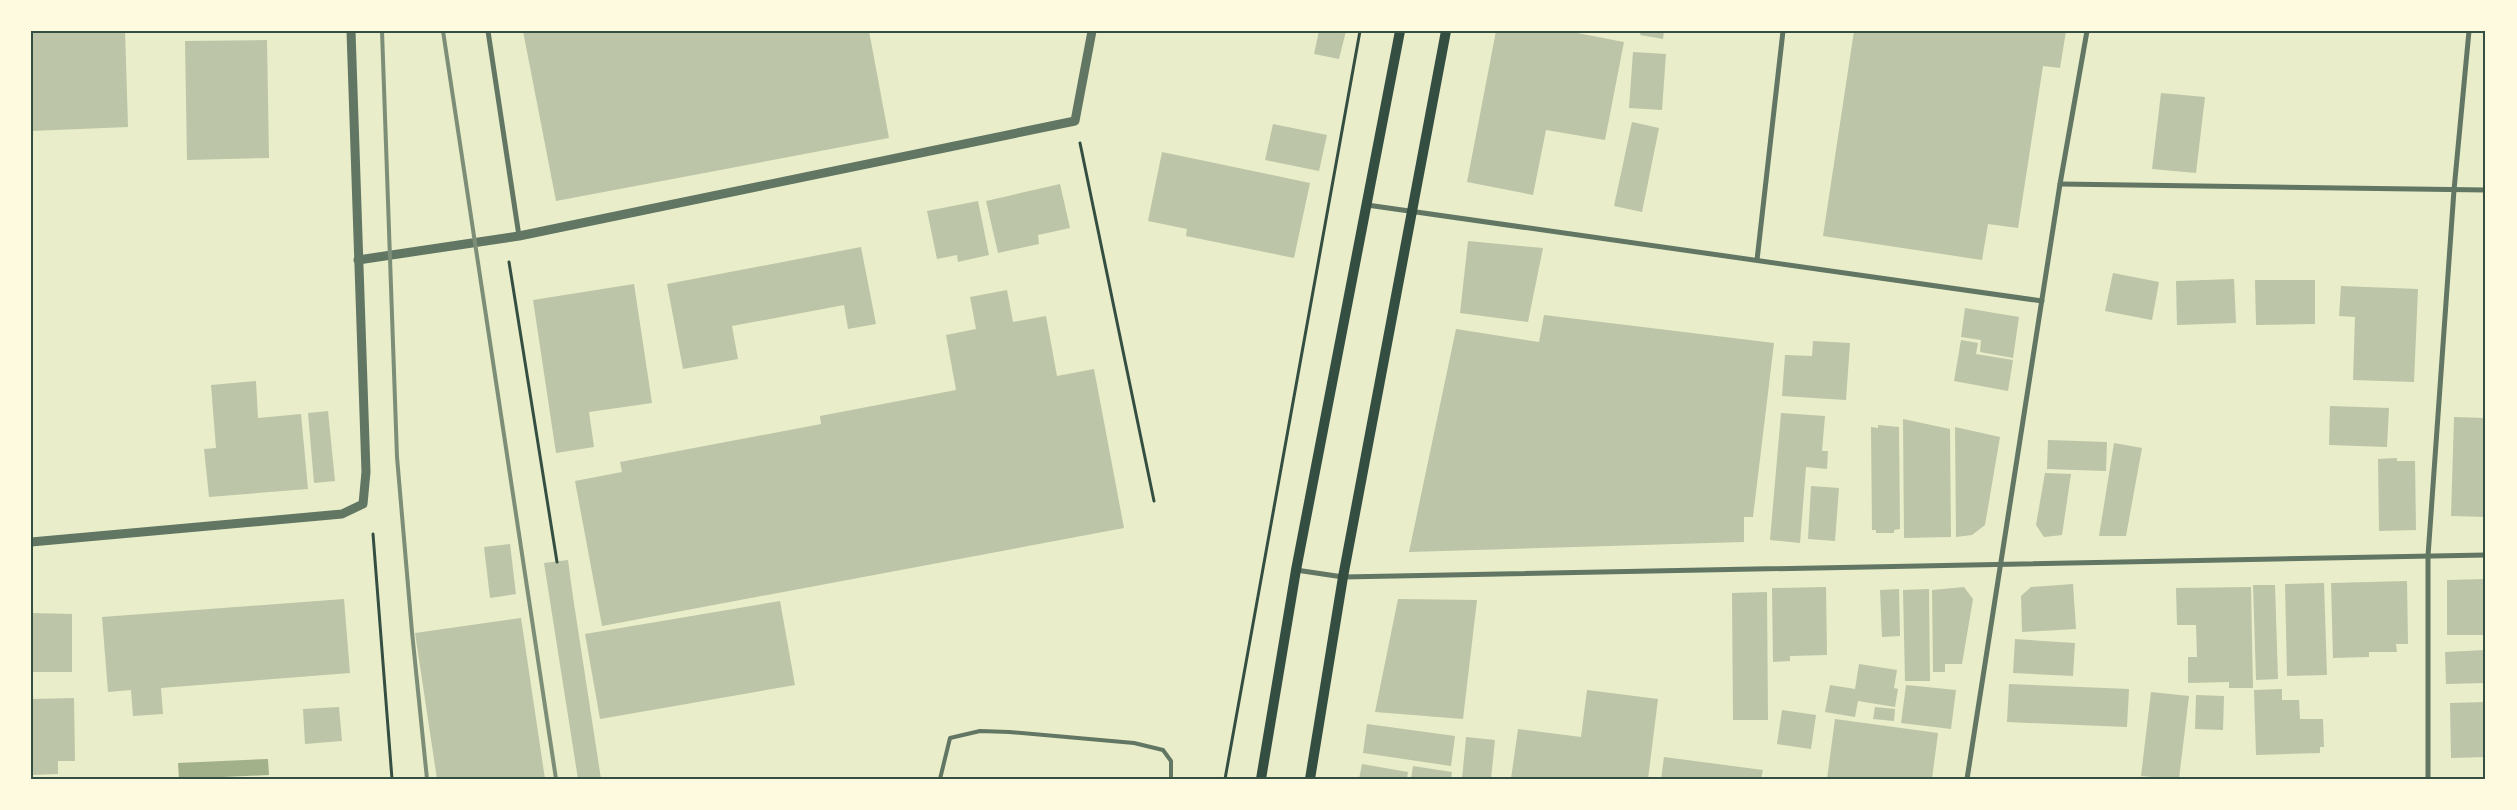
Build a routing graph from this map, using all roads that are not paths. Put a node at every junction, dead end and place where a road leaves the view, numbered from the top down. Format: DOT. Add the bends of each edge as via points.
graph roads {
  1 [pos="351,31"];
  2 [pos="488,31"];
  3 [pos="1092,31"];
  4 [pos="1400,31"];
  5 [pos="1446,31"];
  6 [pos="1783,31"];
  7 [pos="2087,31"];
  8 [pos="2469,31"];
  9 [pos="2060,184"];
  10 [pos="2454,190"];
  11 [pos="2486,190"];
  12 [pos="1367,205"];
  13 [pos="1413,212"];
  14 [pos="519,236"];
  15 [pos="358,260"];
  16 [pos="1757,260"];
  17 [pos="2042,301"];
  18 [pos="31,542"];
  19 [pos="2486,555"];
  20 [pos="2428,556"];
  21 [pos="2002,563"];
  22 [pos="1296,570"];
  23 [pos="1343,576"];
  24 [pos="940,779"];
  25 [pos="1171,779"];
  26 [pos="1261,779"];
  27 [pos="1310,779"];
  28 [pos="1967,779"];
  29 [pos="2428,779"];
  1 -- 15 [label="street"];
  2 -- 14 [label="street"];
  3 -- 14 [label="street" via="1075,121"];
  4 -- 12 [label="main road"];
  5 -- 13 [label="main road"];
  6 -- 16 [label="street"];
  7 -- 9 [label="street"];
  8 -- 10 [label="street"];
  9 -- 10 [label="street"];
  9 -- 17 [label="street"];
  10 -- 11 [label="street"];
  10 -- 20 [label="street"];
  12 -- 13 [label="street"];
  12 -- 22 [label="main road"];
  13 -- 16 [label="street"];
  13 -- 23 [label="main road"];
  14 -- 15 [label="street"];
  15 -- 18 [label="street" via="366,472 363,504 342,514"];
  16 -- 17 [label="street"];
  17 -- 21 [label="street"];
  19 -- 20 [label="street"];
  20 -- 21 [label="street"];
  20 -- 29 [label="street"];
  21 -- 23 [label="street"];
  21 -- 28 [label="street"];
  22 -- 23 [label="street"];
  22 -- 26 [label="main road"];
  23 -- 27 [label="main road"];
  24 -- 25 [label="lane" via="950,738 980,731 1134,743 1163,750 1171,761"];
}
